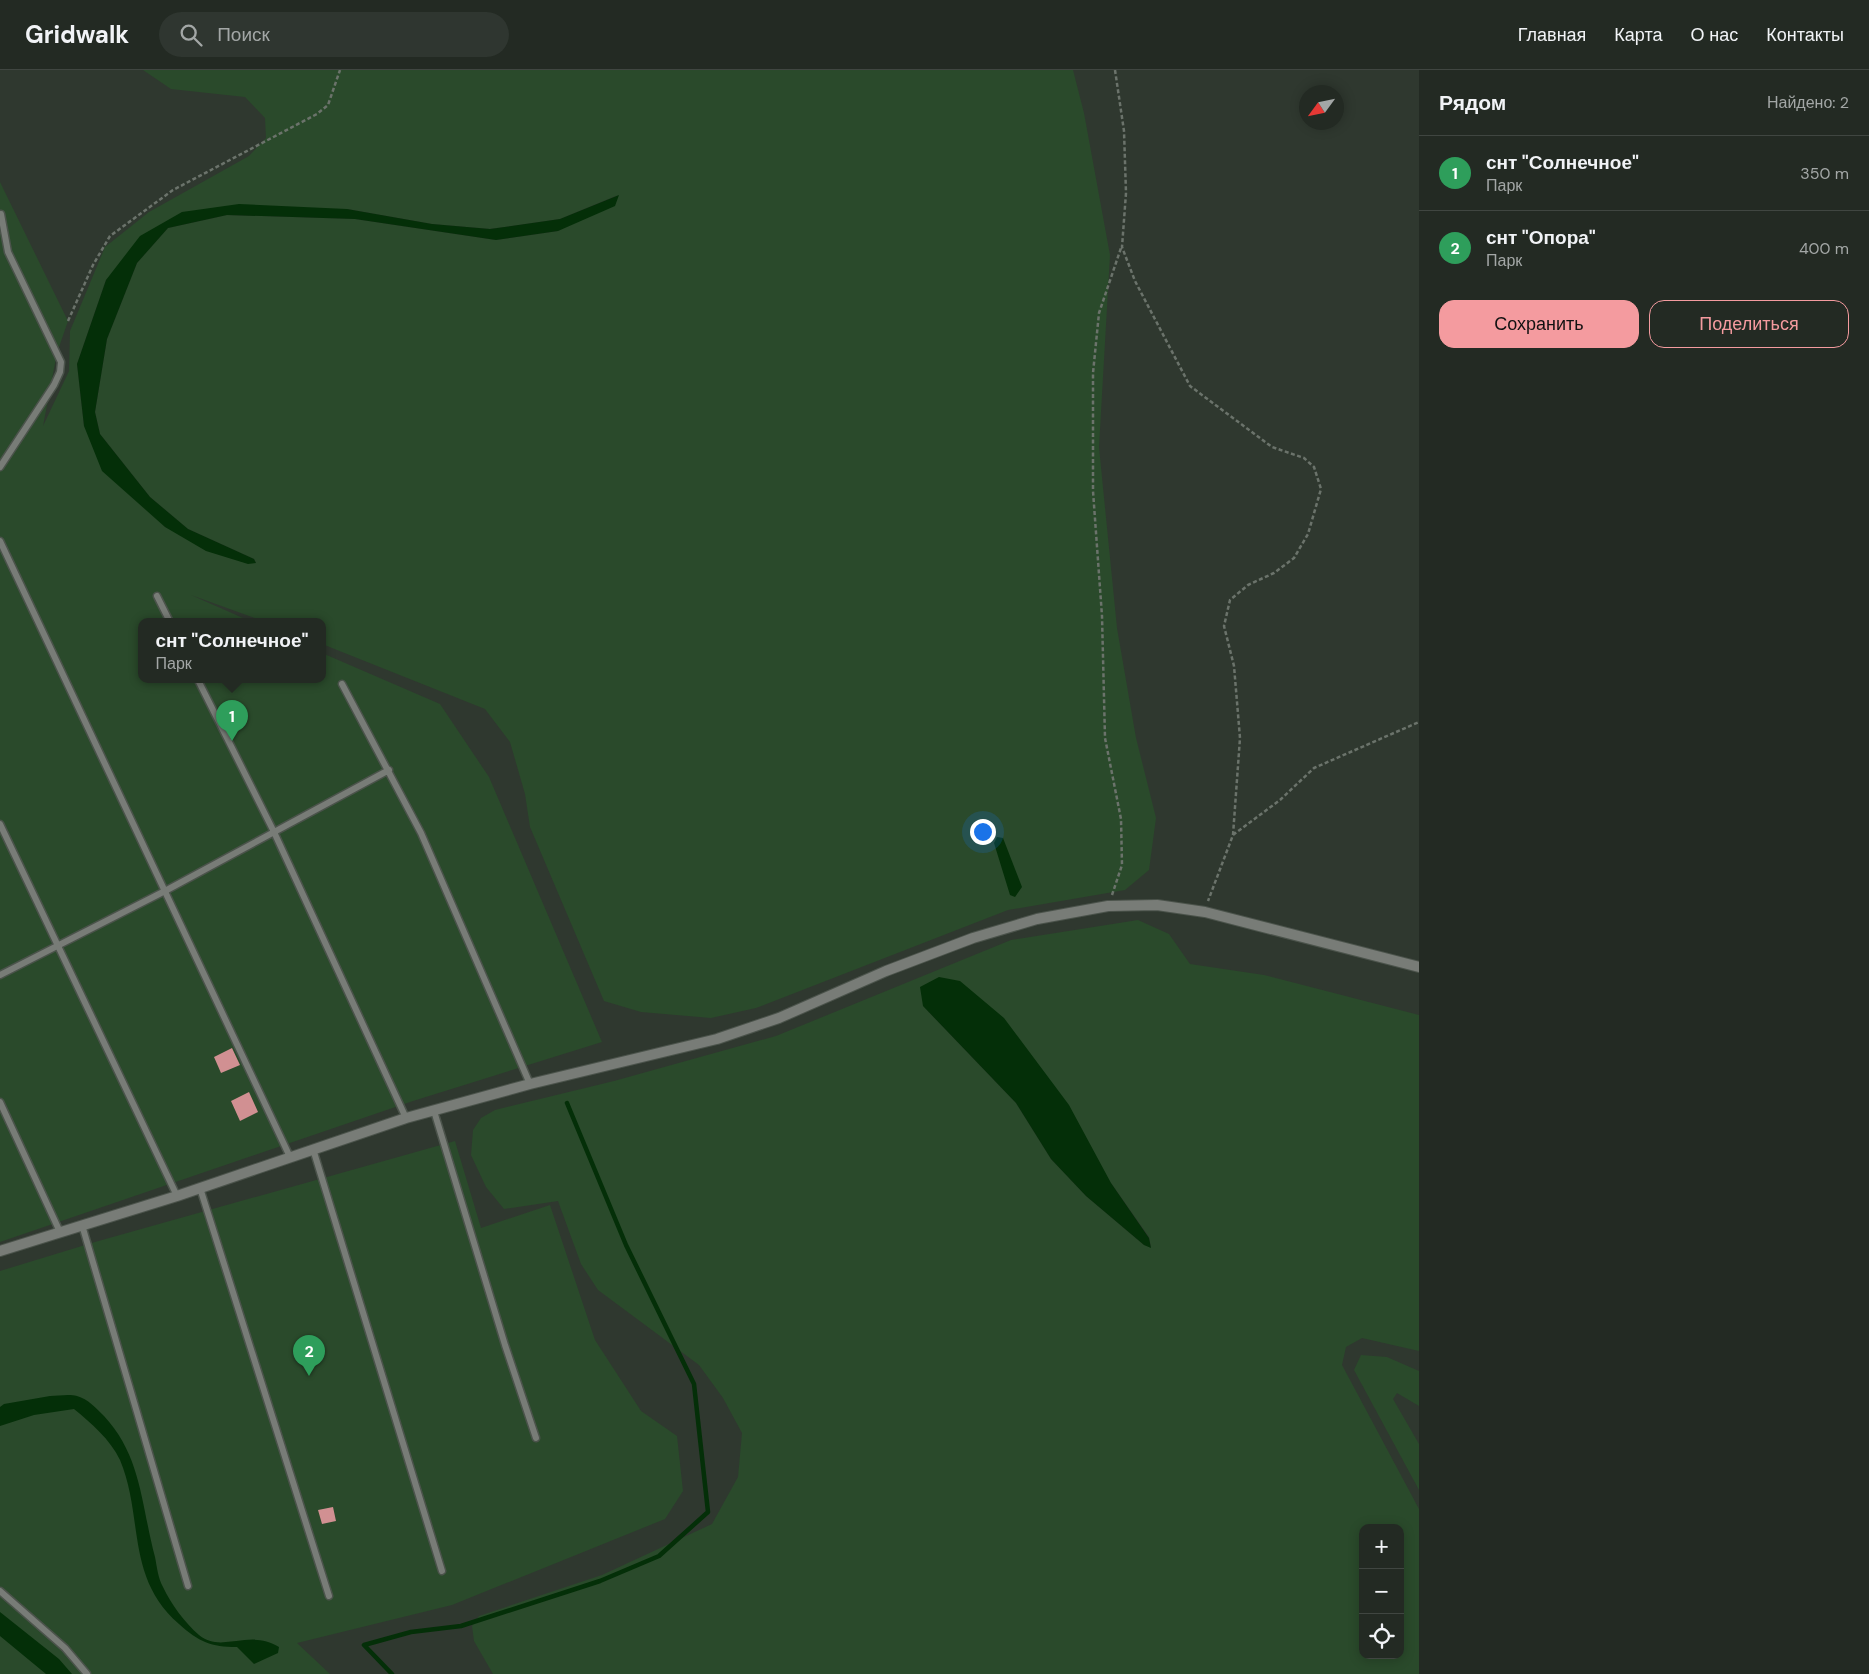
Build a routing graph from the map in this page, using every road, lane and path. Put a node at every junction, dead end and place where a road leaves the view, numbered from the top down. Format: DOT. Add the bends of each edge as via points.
graph roads {
  1 [pos="340,70"];
  2 [pos="1115,70"];
  3 [pos="1,214"];
  4 [pos="1122,247"];
  5 [pos="68,321"];
  6 [pos="0,467"];
  7 [pos="0,541"];
  8 [pos="157,596"];
  9 [pos="168,618"];
  10 [pos="200,683"];
  11 [pos="342,684"];
  12 [pos="1419,722"];
  13 [pos="388,770"];
  14 [pos="0,824"];
  15 [pos="274,832"];
  16 [pos="1233,835"];
  17 [pos="165,891"];
  18 [pos="1108,906"];
  19 [pos="1204,912"];
  20 [pos="58,947"];
  21 [pos="1419,967"];
  22 [pos="0,975"];
  23 [pos="530,1084"];
  24 [pos="0,1102"];
  25 [pos="434,1111"];
  26 [pos="406,1118"];
  27 [pos="313,1149"];
  28 [pos="290,1157"];
  29 [pos="200,1188"];
  30 [pos="177,1196"];
  31 [pos="82,1225"];
  32 [pos="60,1232"];
  33 [pos="0,1251"];
  34 [pos="536,1438"];
  35 [pos="442,1571"];
  36 [pos="188,1586"];
  37 [pos="0,1591"];
  38 [pos="329,1596"];
  39 [pos="87,1674"];
  1 -- 5 [label="path" via="328,105 318,114 173,190 110,236 93,264"];
  2 -- 4 [label="path" via="1124,131 1126,193"];
  3 -- 6 [label="lane" via="8,252 60,362 60,372"];
  4 -- 16 [label="path" via="1134,281 1190,386 1272,447 1304,458 1314,466 1321,489 1308,534 1294,558 1274,573 1248,585 1230,600 1224,626 1234,666 1240,738"];
  4 -- 18 [label="path" via="1099,314 1093,373 1093,491 1102,616 1105,738 1121,819 1122,865"];
  7 -- 17 [label="lane"];
  8 -- 9 [label="lane"];
  10 -- 15 [label="lane"];
  11 -- 13 [label="lane"];
  12 -- 16 [label="path" via="1314,768 1280,800"];
  13 -- 15 [label="lane"];
  13 -- 23 [label="lane" via="421,833"];
  14 -- 20 [label="lane"];
  15 -- 17 [label="lane"];
  15 -- 26 [label="lane"];
  16 -- 19 [label="path"];
  17 -- 20 [label="lane"];
  17 -- 28 [label="lane"];
  18 -- 19 [label="street" via="1158,905"];
  18 -- 23 [label="street" via="1037,918 973,938 886,971 779,1018 717,1039"];
  19 -- 21 [label="street"];
  20 -- 22 [label="lane"];
  20 -- 30 [label="lane"];
  23 -- 25 [label="street"];
  24 -- 32 [label="lane"];
  25 -- 26 [label="street"];
  25 -- 34 [label="lane"];
  26 -- 27 [label="street"];
  27 -- 28 [label="street"];
  27 -- 35 [label="lane"];
  28 -- 29 [label="street"];
  29 -- 30 [label="street"];
  29 -- 38 [label="lane"];
  30 -- 31 [label="street"];
  31 -- 32 [label="street"];
  31 -- 36 [label="lane"];
  32 -- 33 [label="street"];
  37 -- 39 [label="lane" via="65,1648"];
}
